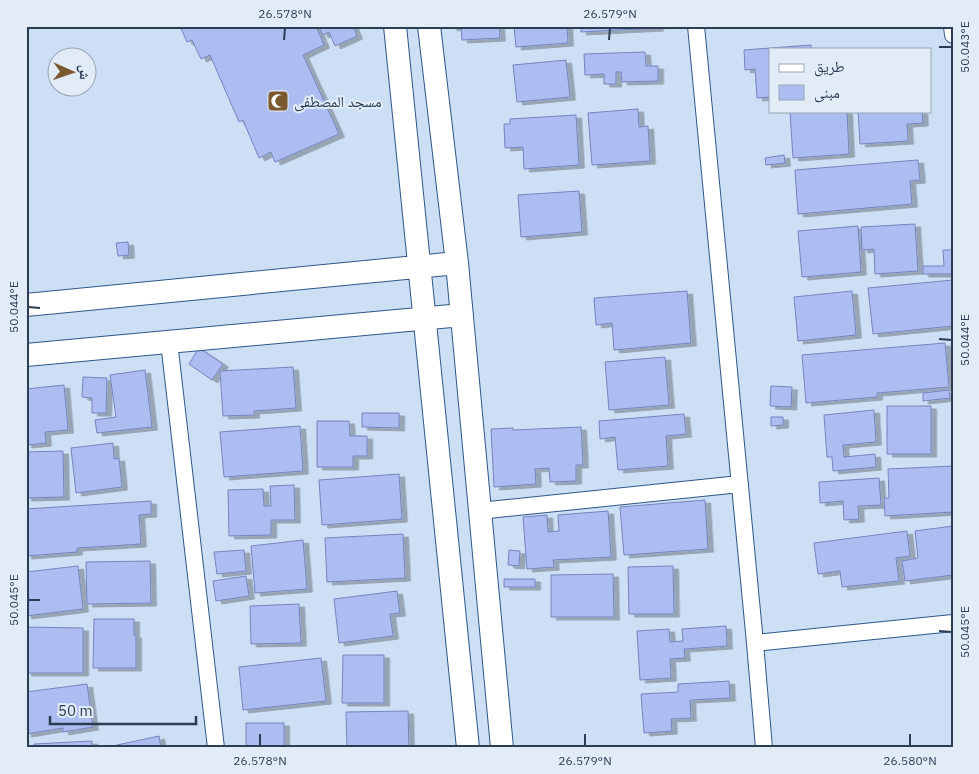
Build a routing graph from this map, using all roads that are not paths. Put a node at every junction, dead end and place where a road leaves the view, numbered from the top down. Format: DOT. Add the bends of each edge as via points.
graph roads {
  1 [pos="396,26"];
  2 [pos="429,26"];
  3 [pos="696,26"];
  4 [pos="952,26"];
  5 [pos="953,35"];
  6 [pos="457,263"];
  7 [pos="419,266"];
  8 [pos="26,306"];
  9 [pos="462,315"];
  10 [pos="425,319"];
  11 [pos="169,342"];
  12 [pos="26,355"];
  13 [pos="740,484"];
  14 [pos="479,511"];
  15 [pos="953,624"];
  16 [pos="755,643"];
  17 [pos="216,748"];
  18 [pos="468,748"];
  19 [pos="502,748"];
  20 [pos="764,748"];
  1 -- 7 [label="street"];
  2 -- 6 [label="street"];
  3 -- 13 [label="street"];
  4 -- 5 [label="street"];
  6 -- 7 [label="street"];
  6 -- 9 [label="street"];
  7 -- 8 [label="street"];
  7 -- 10 [label="street"];
  9 -- 10 [label="street"];
  9 -- 14 [label="street"];
  10 -- 11 [label="street"];
  10 -- 18 [label="street"];
  11 -- 12 [label="street"];
  11 -- 17 [label="street"];
  13 -- 14 [label="street"];
  13 -- 16 [label="street"];
  14 -- 19 [label="street"];
  15 -- 16 [label="street"];
  16 -- 20 [label="street"];
}
